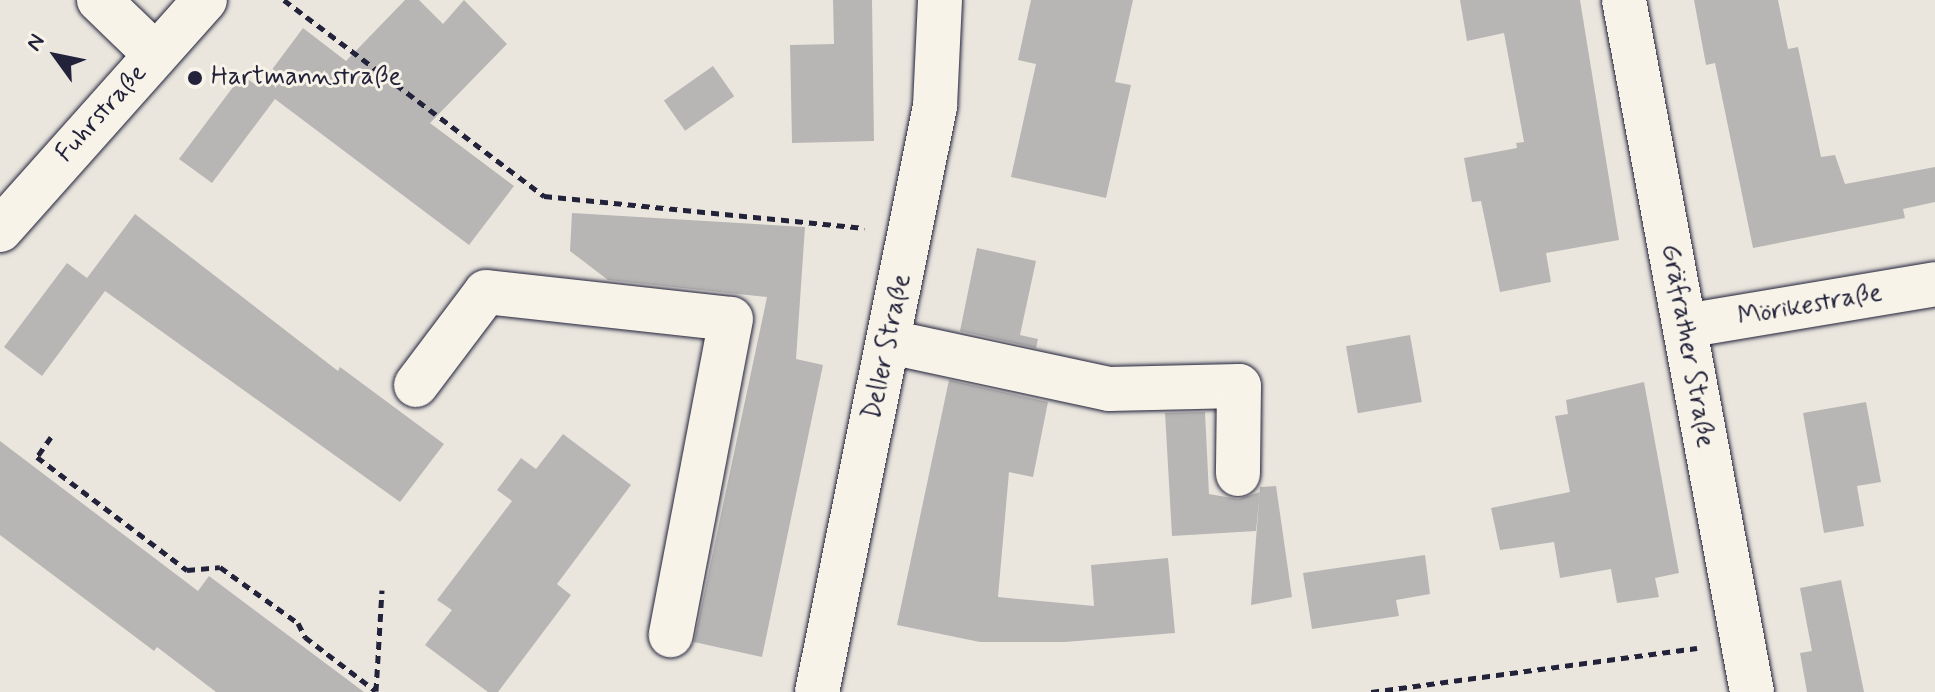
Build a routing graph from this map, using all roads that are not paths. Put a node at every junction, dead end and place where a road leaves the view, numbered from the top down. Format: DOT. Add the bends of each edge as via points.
graph roads {
  1 [pos="99,0"];
  2 [pos="205,0"];
  3 [pos="940,0"];
  4 [pos="1624,0"];
  5 [pos="155,54"];
  6 [pos="0,230"];
  7 [pos="1935,284"];
  8 [pos="1685,326"];
  9 [pos="890,342"];
  10 [pos="416,385"];
  11 [pos="1238,474"];
  12 [pos="671,635"];
  13 [pos="817,692"];
  14 [pos="1752,692"];
  1 -- 5 [label="street"];
  2 -- 5 [label="street, Fuhrstraße"];
  3 -- 9 [label="street, Deller Straße" via="935,106"];
  4 -- 8 [label="street, Gräfrather Straße"];
  5 -- 6 [label="street, Fuhrstraße"];
  7 -- 8 [label="street, Mörikestraße"];
  8 -- 14 [label="street, Gräfrather Straße"];
  9 -- 11 [label="street" via="1109,389 1239,386"];
  9 -- 13 [label="street, Deller Straße"];
  10 -- 12 [label="street" via="486,292 731,319"];
}
